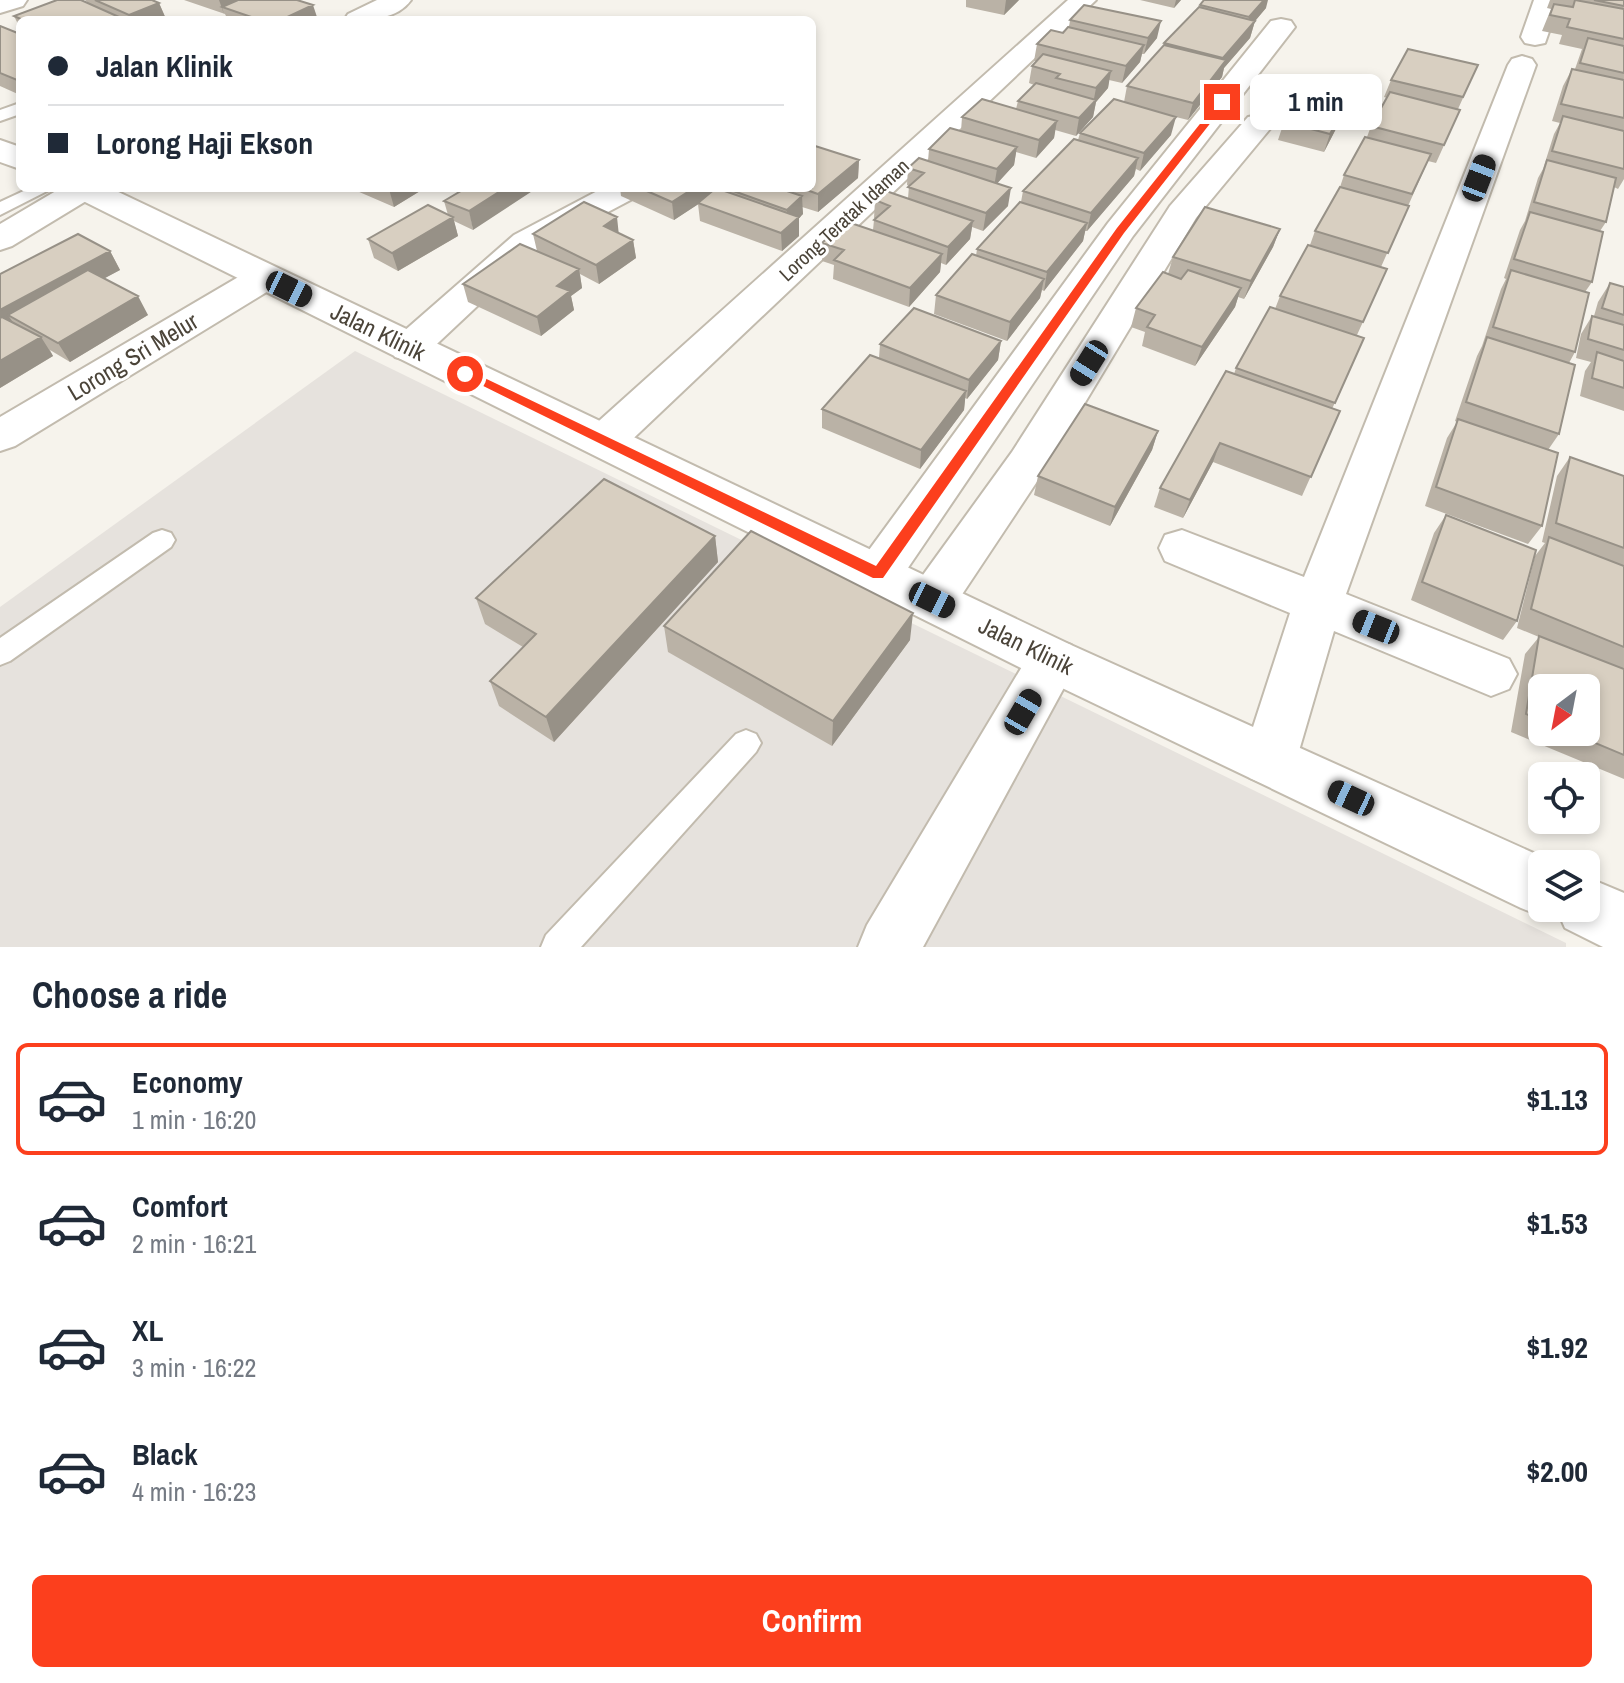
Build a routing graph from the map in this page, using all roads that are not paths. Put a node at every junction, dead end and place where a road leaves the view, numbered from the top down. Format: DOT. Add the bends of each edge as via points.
graph roads {
  1 [pos="14,0"];
  2 [pos="398,0"];
  3 [pos="1083,0"];
  4 [pos="1547,0"];
  5 [pos="0,5"];
  6 [pos="365,16"];
  7 [pos="1281,27"];
  8 [pos="1259,124"];
  9 [pos="36,192"];
  10 [pos="76,192"];
  11 [pos="91,192"];
  12 [pos="620,192"];
  13 [pos="0,209"];
  14 [pos="0,239"];
  15 [pos="265,277"];
  16 [pos="409,348"];
  17 [pos="0,436"];
  18 [pos="605,440"];
  19 [pos="162,540"];
  20 [pos="1182,548"];
  21 [pos="878,574"];
  22 [pos="932,600"];
  23 [pos="1318,603"];
  24 [pos="0,653"];
  25 [pos="1053,660"];
  26 [pos="1491,674"];
  27 [pos="746,743"];
  28 [pos="1269,761"];
  29 [pos="1528,881"];
  30 [pos="558,947"];
  31 [pos="889,947"];
  1 -- 5 [label="street"];
  2 -- 6 [label="street"];
  3 -- 18 [label="street, Lorong Teratak Idaman"];
  4 -- 23 [label="street"];
  7 -- 21 [label="street" via="1120,230"];
  8 -- 22 [label="street" via="1182,213 1027,463"];
  9 -- 13 [label="lane"];
  10 -- 14 [label="street"];
  11 -- 15 [label="street, Jalan Klinik"];
  12 -- 16 [label="street" via="526,242"];
  15 -- 16 [label="street, Jalan Klinik"];
  15 -- 17 [label="street, Lorong Sri Melur"];
  16 -- 18 [label="street, Jalan Klinik"];
  18 -- 21 [label="street, Jalan Klinik"];
  19 -- 24 [label="lane"];
  20 -- 23 [label="street"];
  21 -- 22 [label="street, Jalan Klinik"];
  22 -- 25 [label="street, Jalan Klinik"];
  23 -- 26 [label="street"];
  23 -- 28 [label="street"];
  25 -- 28 [label="street, Jalan Klinik"];
  25 -- 31 [label="street"];
  27 -- 30 [label="lane"];
  28 -- 29 [label="street, Jalan Klinik"];
}
